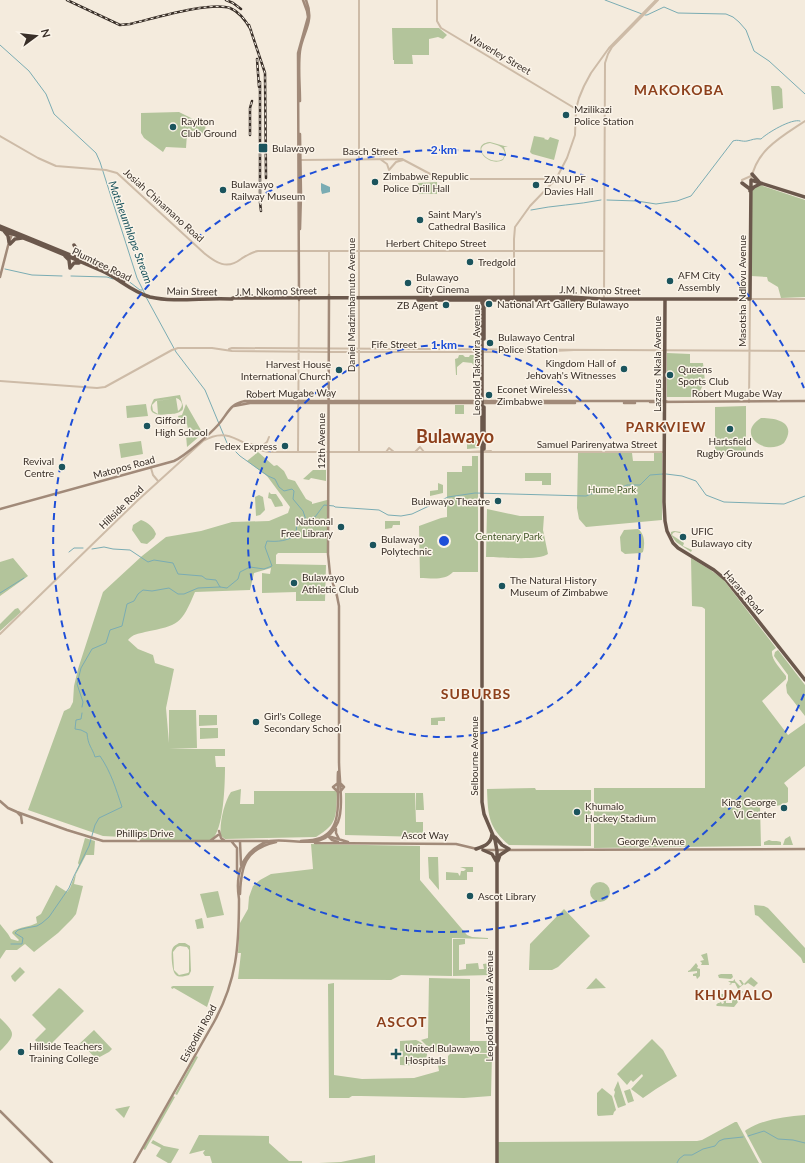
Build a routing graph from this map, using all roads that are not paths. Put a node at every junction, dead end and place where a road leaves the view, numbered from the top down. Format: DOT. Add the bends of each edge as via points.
graph roads {
  1 [pos="304,0"];
  2 [pos="359,0"];
  3 [pos="437,0"];
  4 [pos="657,0"];
  5 [pos="642,16"];
  6 [pos="597,64"];
  7 [pos="605,67"];
  8 [pos="576,109"];
  9 [pos="605,109"];
  10 [pos="805,121"];
  11 [pos="0,136"];
  12 [pos="360,159"];
  13 [pos="379,159"];
  14 [pos="300,160"];
  15 [pos="403,160"];
  16 [pos="751,178"];
  17 [pos="547,179"];
  18 [pos="556,179"];
  19 [pos="742,182"];
  20 [pos="760,183"];
  21 [pos="549,186"];
  22 [pos="750,190"];
  23 [pos="805,198"];
  24 [pos="1,228"];
  25 [pos="15,233"];
  26 [pos="23,238"];
  27 [pos="9,244"];
  28 [pos="268,251"];
  29 [pos="299,251"];
  30 [pos="329,251"];
  31 [pos="360,251"];
  32 [pos="514,251"];
  33 [pos="604,251"];
  34 [pos="66,254"];
  35 [pos="83,262"];
  36 [pos="0,277"];
  37 [pos="132,288"];
  38 [pos="329,298"];
  39 [pos="231,299"];
  40 [pos="299,299"];
  41 [pos="359,299"];
  42 [pos="483,299"];
  43 [pos="604,299"];
  44 [pos="750,299"];
  45 [pos="805,299"];
  46 [pos="514,300"];
  47 [pos="665,300"];
  48 [pos="299,350"];
  49 [pos="329,350"];
  50 [pos="359,350"];
  51 [pos="483,350"];
  52 [pos="749,350"];
  53 [pos="664,351"];
  54 [pos="805,351"];
  55 [pos="0,382"];
  56 [pos="329,401"];
  57 [pos="359,401"];
  58 [pos="483,401"];
  59 [pos="805,401"];
  60 [pos="299,402"];
  61 [pos="666,402"];
  62 [pos="750,402"];
  63 [pos="232,407"];
  64 [pos="269,436"];
  65 [pos="248,444"];
  66 [pos="269,452"];
  67 [pos="298,452"];
  68 [pos="329,452"];
  69 [pos="359,452"];
  70 [pos="385,452"];
  71 [pos="394,452"];
  72 [pos="414,452"];
  73 [pos="424,452"];
  74 [pos="483,452"];
  75 [pos="664,452"];
  76 [pos="152,468"];
  77 [pos="158,482"];
  78 [pos="483,493"];
  79 [pos="0,509"];
  80 [pos="0,634"];
  81 [pos="805,680"];
  82 [pos="339,782"];
  83 [pos="339,792"];
  84 [pos="0,801"];
  85 [pos="17,812"];
  86 [pos="22,822"];
  87 [pos="335,825"];
  88 [pos="218,831"];
  89 [pos="492,833"];
  90 [pos="218,835"];
  91 [pos="329,836"];
  92 [pos="316,839"];
  93 [pos="210,841"];
  94 [pos="226,841"];
  95 [pos="230,841"];
  96 [pos="270,841"];
  97 [pos="281,841"];
  98 [pos="340,841"];
  99 [pos="240,842"];
  100 [pos="299,842"];
  101 [pos="312,843"];
  102 [pos="476,849"];
  103 [pos="509,849"];
  104 [pos="805,849"];
  105 [pos="483,850"];
  106 [pos="497,850"];
  107 [pos="497,866"];
  108 [pos="241,868"];
  109 [pos="241,874"];
  110 [pos="238,887"];
  111 [pos="239,900"];
  112 [pos="0,1111"];
  113 [pos="52,1163"];
  114 [pos="134,1163"];
  115 [pos="497,1163"];
  1 -- 14 [label="main road" via="310,15 300,52"];
  2 -- 12 [label="street, Daniel Madzimbamuto Avenue"];
  3 -- 8 [label="street, Waverley Street" via="437,21 441,28"];
  4 -- 5 [label="street"];
  5 -- 6 [label="street" via="609,48"];
  5 -- 7 [label="street" via="610,49"];
  6 -- 7 [label="street" via="602,63"];
  6 -- 8 [label="street" via="582,90"];
  7 -- 9 [label="street"];
  8 -- 9 [label="street"];
  8 -- 18 [label="street" via="574,140"];
  9 -- 33 [label="street"];
  10 -- 16 [label="street" via="766,149 758,158"];
  11 -- 28 [label="street, Josiah Chinamano Road" via="49,164 112,171 119,175 219,264 234,263 253,252"];
  12 -- 13 [label="street, Basch Street"];
  12 -- 14 [label="street, Basch Street"];
  12 -- 31 [label="street, Daniel Madzimbamuto Avenue"];
  13 -- 15 [label="street, Basch Street"];
  13 -- 15 [label="street" via="389,170 396,162"];
  14 -- 29 [label="main road"];
  15 -- 17 [label="street, Basch Street" via="440,178"];
  16 -- 19 [label="street"];
  16 -- 20 [label="highway"];
  16 -- 20 [label="highway"];
  16 -- 22 [label="highway, Masotsha Ndlovu Avenue"];
  17 -- 18 [label="street, Basch Street"];
  17 -- 21 [label="street" via="550,182"];
  18 -- 21 [label="street"];
  19 -- 22 [label="highway"];
  20 -- 22 [label="highway"];
  20 -- 23 [label="highway"];
  21 -- 32 [label="street" via="518,222 514,232"];
  22 -- 44 [label="highway, Masotsha Ndlovu Avenue"];
  24 -- 25 [label="highway, Plumtree Road"];
  24 -- 25 [label="highway"];
  24 -- 27 [label="highway" via="8,236"];
  25 -- 26 [label="highway, Plumtree Road"];
  25 -- 27 [label="main road"];
  25 -- 34 [label="highway, Plumtree Road"];
  26 -- 27 [label="highway" via="15,239"];
  26 -- 34 [label="highway, Plumtree Road"];
  27 -- 36 [label="main road"];
  28 -- 29 [label="street, Herbert Chitepo Street"];
  29 -- 30 [label="street, Herbert Chitepo Street"];
  29 -- 40 [label="main road"];
  30 -- 31 [label="street, Herbert Chitepo Street"];
  30 -- 38 [label="street, 12th Avenue"];
  31 -- 32 [label="street, Herbert Chitepo Street"];
  31 -- 41 [label="street, Daniel Madzimbamuto Avenue"];
  32 -- 33 [label="street, Herbert Chitepo Street"];
  32 -- 46 [label="street"];
  33 -- 43 [label="street"];
  34 -- 35 [label="highway, Plumtree Road"];
  34 -- 35 [label="highway" via="70,268 75,263"];
  34 -- 35 [label="highway" via="73,252 74,245"];
  35 -- 37 [label="highway, Plumtree Road"];
  37 -- 39 [label="highway, Main Street" via="145,295 162,299"];
  38 -- 40 [label="highway, J.M. Nkomo Street"];
  38 -- 41 [label="highway, J.M. Nkomo Street"];
  38 -- 49 [label="main road, 12th Avenue"];
  39 -- 40 [label="highway, J.M. Nkomo Street"];
  40 -- 48 [label="street"];
  41 -- 42 [label="highway, J.M. Nkomo Street"];
  41 -- 50 [label="street, Daniel Madzimbamuto Avenue"];
  42 -- 46 [label="highway, J.M. Nkomo Street"];
  42 -- 51 [label="highway, Leopold Takawira Avenue"];
  43 -- 46 [label="highway, J.M. Nkomo Street"];
  43 -- 47 [label="highway, J.M. Nkomo Street"];
  44 -- 45 [label="street"];
  44 -- 47 [label="highway"];
  44 -- 52 [label="street, Masotsha Ndlovu Avenue"];
  46 -- 47 [label="highway, J.M. Nkomo Street"];
  47 -- 53 [label="highway, Lazarus Nkala Avenue"];
  48 -- 49 [label="street, Fife Street"];
  48 -- 55 [label="street, Fife Street" via="232,351 177,348 105,387 97,388"];
  48 -- 60 [label="street"];
  49 -- 50 [label="street, Fife Street"];
  49 -- 56 [label="main road, 12th Avenue"];
  50 -- 51 [label="street, Fife Street"];
  50 -- 57 [label="street, Daniel Madzimbamuto Avenue"];
  51 -- 53 [label="street, Fife Street"];
  51 -- 58 [label="highway, Leopold Takawira Avenue"];
  52 -- 53 [label="street, Fife Street"];
  52 -- 54 [label="street, Fife Street"];
  52 -- 62 [label="street, Masotsha Ndlovu Avenue"];
  53 -- 61 [label="highway, Lazarus Nkala Avenue"];
  56 -- 57 [label="main road, Robert Mugabe Way"];
  56 -- 60 [label="main road, Robert Mugabe Way"];
  56 -- 68 [label="main road, 12th Avenue"];
  57 -- 58 [label="main road, Robert Mugabe Way"];
  57 -- 69 [label="street, Daniel Madzimbamuto Avenue"];
  58 -- 61 [label="main road, Robert Mugabe Way"];
  58 -- 74 [label="highway, Leopold Takawira Avenue"];
  59 -- 62 [label="main road, Robert Mugabe Way"];
  60 -- 63 [label="main road, Robert Mugabe Way" via="245,400"];
  60 -- 67 [label="street"];
  61 -- 62 [label="main road, Robert Mugabe Way"];
  61 -- 75 [label="highway, Lazarus Nkala Avenue"];
  63 -- 76 [label="main road, Matopos Road" via="218,424 178,459"];
  64 -- 65 [label="street" via="262,446"];
  65 -- 66 [label="street, Hillside Road"];
  65 -- 77 [label="street, Hillside Road" via="232,436 219,435 203,442"];
  66 -- 67 [label="street, Samuel Parirenyatwa Street"];
  67 -- 68 [label="street, Samuel Parirenyatwa Street"];
  68 -- 69 [label="street, Samuel Parirenyatwa Street"];
  68 -- 82 [label="main road, 12th Avenue" via="329,572 339,606"];
  69 -- 70 [label="street, Samuel Parirenyatwa Street"];
  70 -- 71 [label="street, Samuel Parirenyatwa Street"];
  70 -- 71 [label="street" via="389,448"];
  71 -- 72 [label="street, Samuel Parirenyatwa Street"];
  72 -- 73 [label="street, Samuel Parirenyatwa Street"];
  72 -- 73 [label="street" via="420,447"];
  73 -- 74 [label="street, Samuel Parirenyatwa Street"];
  74 -- 75 [label="street, Samuel Parirenyatwa Street"];
  74 -- 78 [label="highway, Leopold Takawira Avenue"];
  75 -- 81 [label="highway, Harare Road" via="665,521 666,531 673,543 726,580"];
  76 -- 77 [label="street"];
  76 -- 79 [label="main road, Matopos Road"];
  77 -- 80 [label="street, Hillside Road"];
  78 -- 89 [label="highway, Selbourne Avenue" via="482,802"];
  82 -- 83 [label="main road"];
  82 -- 83 [label="main road" via="344,787"];
  82 -- 83 [label="main road" via="334,788"];
  83 -- 87 [label="main road" via="340,815"];
  84 -- 85 [label="main road"];
  85 -- 86 [label="main road"];
  85 -- 93 [label="main road, Phillips Drive" via="94,839"];
  87 -- 91 [label="main road"];
  87 -- 92 [label="main road, Esigodini Road"];
  87 -- 98 [label="main road"];
  88 -- 94 [label="main road" via="221,838"];
  89 -- 102 [label="highway" via="489,843"];
  89 -- 103 [label="highway"];
  89 -- 106 [label="highway, Selbourne Avenue"];
  90 -- 93 [label="main road"];
  91 -- 92 [label="main road"];
  91 -- 98 [label="main road" via="332,840"];
  91 -- 101 [label="main road, Esigodini Road"];
  92 -- 100 [label="main road, Esigodini Road"];
  93 -- 94 [label="main road, Phillips Drive"];
  94 -- 95 [label="main road, Phillips Drive"];
  95 -- 99 [label="main road, Phillips Drive"];
  95 -- 110 [label="main road" via="237,848"];
  96 -- 97 [label="main road, Esigodini Road"];
  96 -- 99 [label="main road, Phillips Drive"];
  96 -- 108 [label="main road, Esigodini Road" via="251,852"];
  97 -- 100 [label="main road, Esigodini Road"];
  97 -- 109 [label="main road, Esigodini Road" via="263,846 254,852"];
  98 -- 101 [label="main road, Ascot Way"];
  98 -- 102 [label="main road, Ascot Way" via="456,844"];
  99 -- 108 [label="main road"];
  100 -- 101 [label="main road, Esigodini Road"];
  102 -- 105 [label="main road, Ascot Way"];
  103 -- 104 [label="main road, George Avenue"];
  103 -- 106 [label="main road, George Avenue"];
  103 -- 107 [label="highway" via="500,856"];
  105 -- 106 [label="main road, Ascot Way"];
  105 -- 107 [label="highway" via="492,854"];
  106 -- 107 [label="highway, Leopold Takawira Avenue"];
  107 -- 115 [label="highway, Leopold Takawira Avenue"];
  108 -- 109 [label="main road"];
  108 -- 110 [label="main road, Esigodini Road"];
  109 -- 111 [label="main road, Esigodini Road"];
  110 -- 111 [label="main road, Esigodini Road"];
  111 -- 114 [label="main road, Esigodini Road" via="238,952 226,998"];
  112 -- 113 [label="main road"];
}
